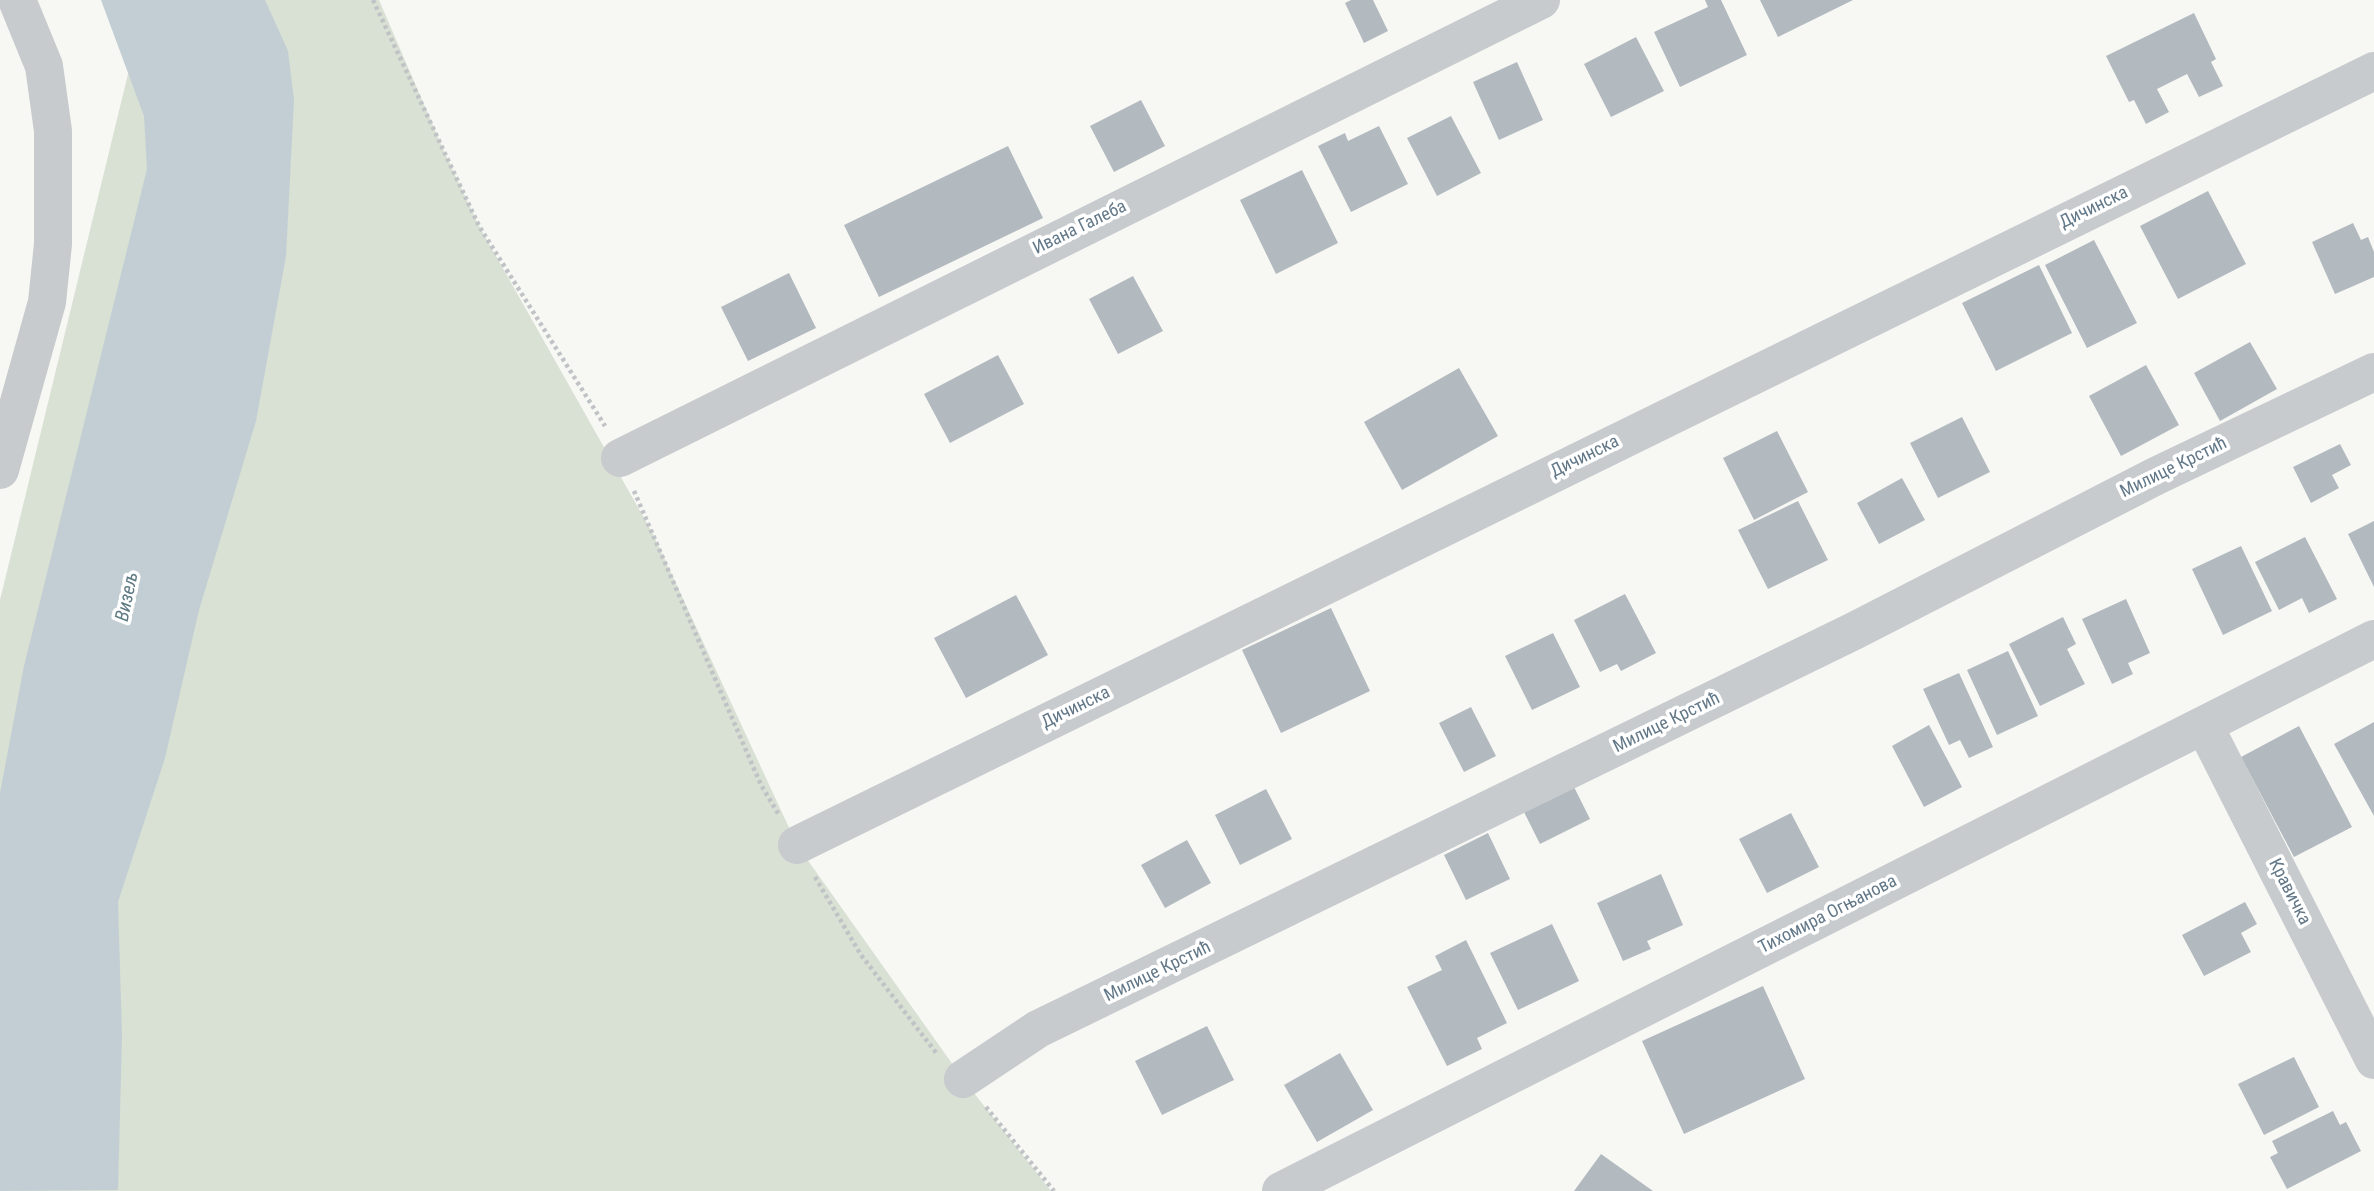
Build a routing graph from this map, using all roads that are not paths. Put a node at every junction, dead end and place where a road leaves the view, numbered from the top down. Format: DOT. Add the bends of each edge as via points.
graph roads {
  1 [pos="17,0"];
  2 [pos="1541,0"];
  3 [pos="2374,71"];
  4 [pos="2374,372"];
  5 [pos="620,458"];
  6 [pos="0,470"];
  7 [pos="2374,639"];
  8 [pos="2204,724"];
  9 [pos="797,845"];
  10 [pos="2374,1059"];
  11 [pos="963,1079"];
  12 [pos="1281,1191"];
  1 -- 6 [label="street" via="44,66 53,131 53,244 47,302"];
  2 -- 5 [label="street, Ивана Галеба"];
  3 -- 9 [label="street, Дичинска"];
  4 -- 11 [label="street, Милице Крстић" via="1038,1029"];
  7 -- 8 [label="street, Тихомира Огњанова"];
  8 -- 10 [label="street, Кравичка"];
  8 -- 12 [label="street, Тихомира Огњанова"];
}
